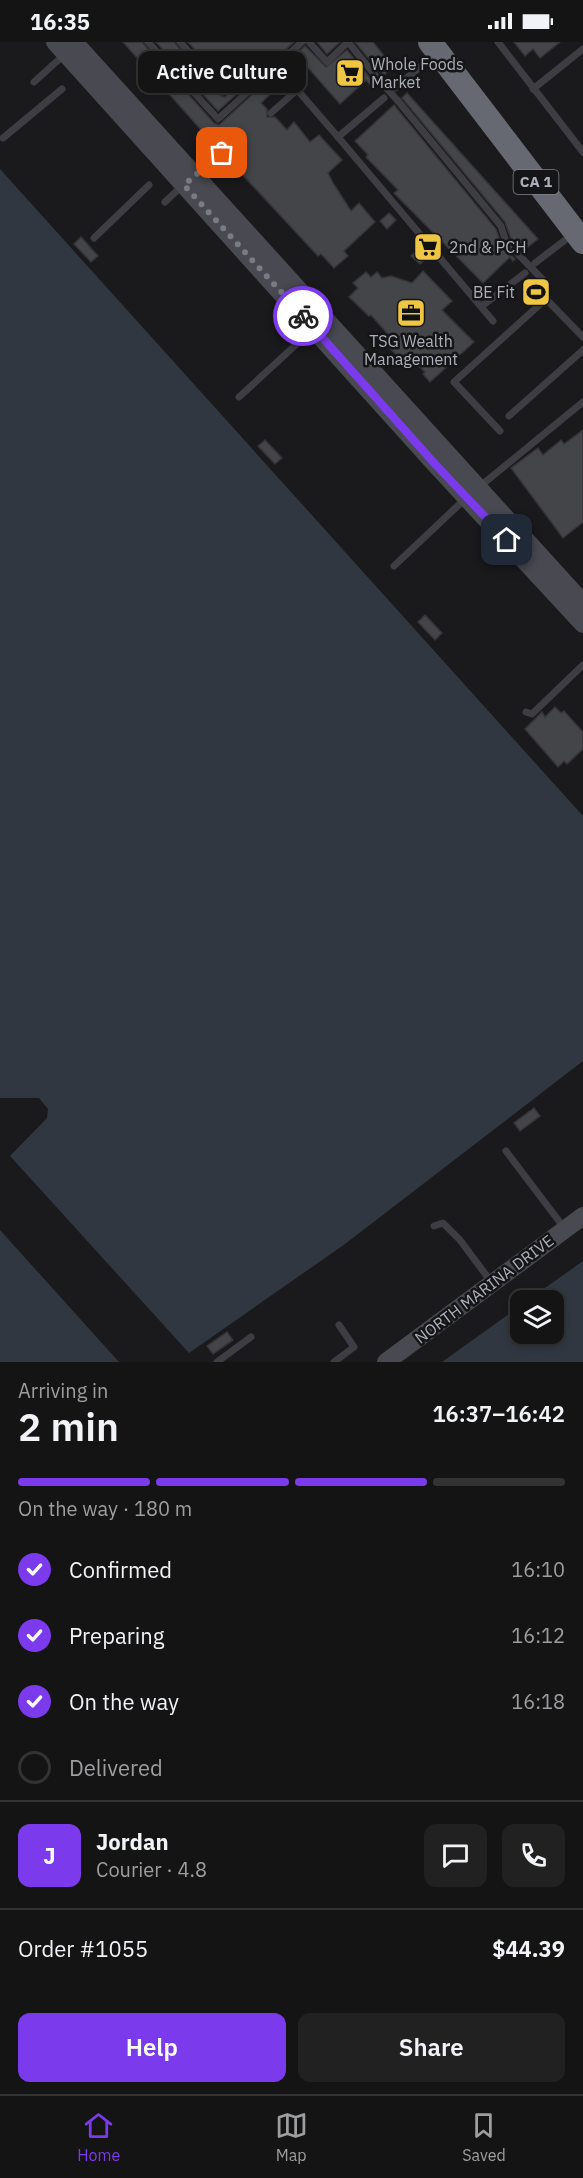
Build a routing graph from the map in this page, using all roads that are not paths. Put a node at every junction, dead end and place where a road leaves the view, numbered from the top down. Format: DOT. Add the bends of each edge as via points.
graph roads {
  1 [pos="148,42"];
  2 [pos="180,42"];
  3 [pos="302,42"];
  4 [pos="309,42"];
  5 [pos="348,42"];
  6 [pos="498,42"];
  7 [pos="68,46"];
  8 [pos="434,47"];
  9 [pos="583,49"];
  10 [pos="287,78"];
  11 [pos="34,82"];
  12 [pos="395,88"];
  13 [pos="533,89"];
  14 [pos="62,90"];
  15 [pos="297,90"];
  16 [pos="224,91"];
  17 [pos="384,98"];
  18 [pos="271,112"];
  19 [pos="338,137"];
  20 [pos="3,138"];
  21 [pos="583,152"];
  22 [pos="222,153"];
  23 [pos="190,180"];
  24 [pos="149,185"];
  25 [pos="165,202"];
  26 [pos="581,232"];
  27 [pos="94,238"];
  28 [pos="535,263"];
  29 [pos="525,273"];
  30 [pos="543,280"];
  31 [pos="482,306"];
  32 [pos="493,321"];
  33 [pos="319,323"];
  34 [pos="583,337"];
  35 [pos="583,350"];
  36 [pos="239,397"];
  37 [pos="583,402"];
  38 [pos="509,416"];
  39 [pos="500,431"];
  40 [pos="473,493"];
  41 [pos="394,566"];
  42 [pos="583,603"];
  43 [pos="583,624"];
  44 [pos="583,665"];
  45 [pos="526,712"];
  46 [pos="506,1151"];
  47 [pos="583,1216"];
  48 [pos="434,1226"];
  49 [pos="565,1229"];
  50 [pos="492,1284"];
  51 [pos="339,1325"];
  52 [pos="251,1337"];
  53 [pos="218,1362"];
  54 [pos="334,1362"];
  55 [pos="386,1362"];
  1 -- 3 [label="lane" via="218,119"];
  2 -- 16 [label="lane"];
  4 -- 5 [label="lane" via="327,62"];
  5 -- 30 [label="lane, bridge" via="501,226 507,242"];
  6 -- 13 [label="lane"];
  7 -- 11 [label="lane"];
  7 -- 23 [label="main road"];
  8 -- 12 [label="lane"];
  8 -- 26 [label="highway, CA 1"];
  9 -- 13 [label="lane"];
  10 -- 15 [label="lane"];
  13 -- 21 [label="lane"];
  14 -- 20 [label="lane"];
  15 -- 18 [label="lane"];
  15 -- 19 [label="lane"];
  17 -- 19 [label="lane"];
  19 -- 31 [label="lane"];
  22 -- 23 [label="lane"];
  23 -- 25 [label="lane"];
  23 -- 33 [label="main road"];
  24 -- 27 [label="lane"];
  26 -- 28 [label="lane"];
  29 -- 31 [label="lane"];
  31 -- 32 [label="lane"];
  33 -- 36 [label="lane"];
  33 -- 40 [label="main road"];
  34 -- 39 [label="lane" via="546,299 454,382"];
  35 -- 38 [label="lane"];
  37 -- 40 [label="lane"];
  40 -- 41 [label="lane"];
  40 -- 42 [label="main road"];
  40 -- 43 [label="main road"];
  44 -- 45 [label="lane" via="532,714"];
  46 -- 49 [label="lane"];
  47 -- 49 [label="main road, NORTH MARINA DRIVE"];
  48 -- 50 [label="lane" via="442,1223"];
  49 -- 50 [label="main road, NORTH MARINA DRIVE"];
  50 -- 55 [label="main road, NORTH MARINA DRIVE"];
  51 -- 54 [label="lane" via="354,1347"];
  52 -- 53 [label="lane"];
}
